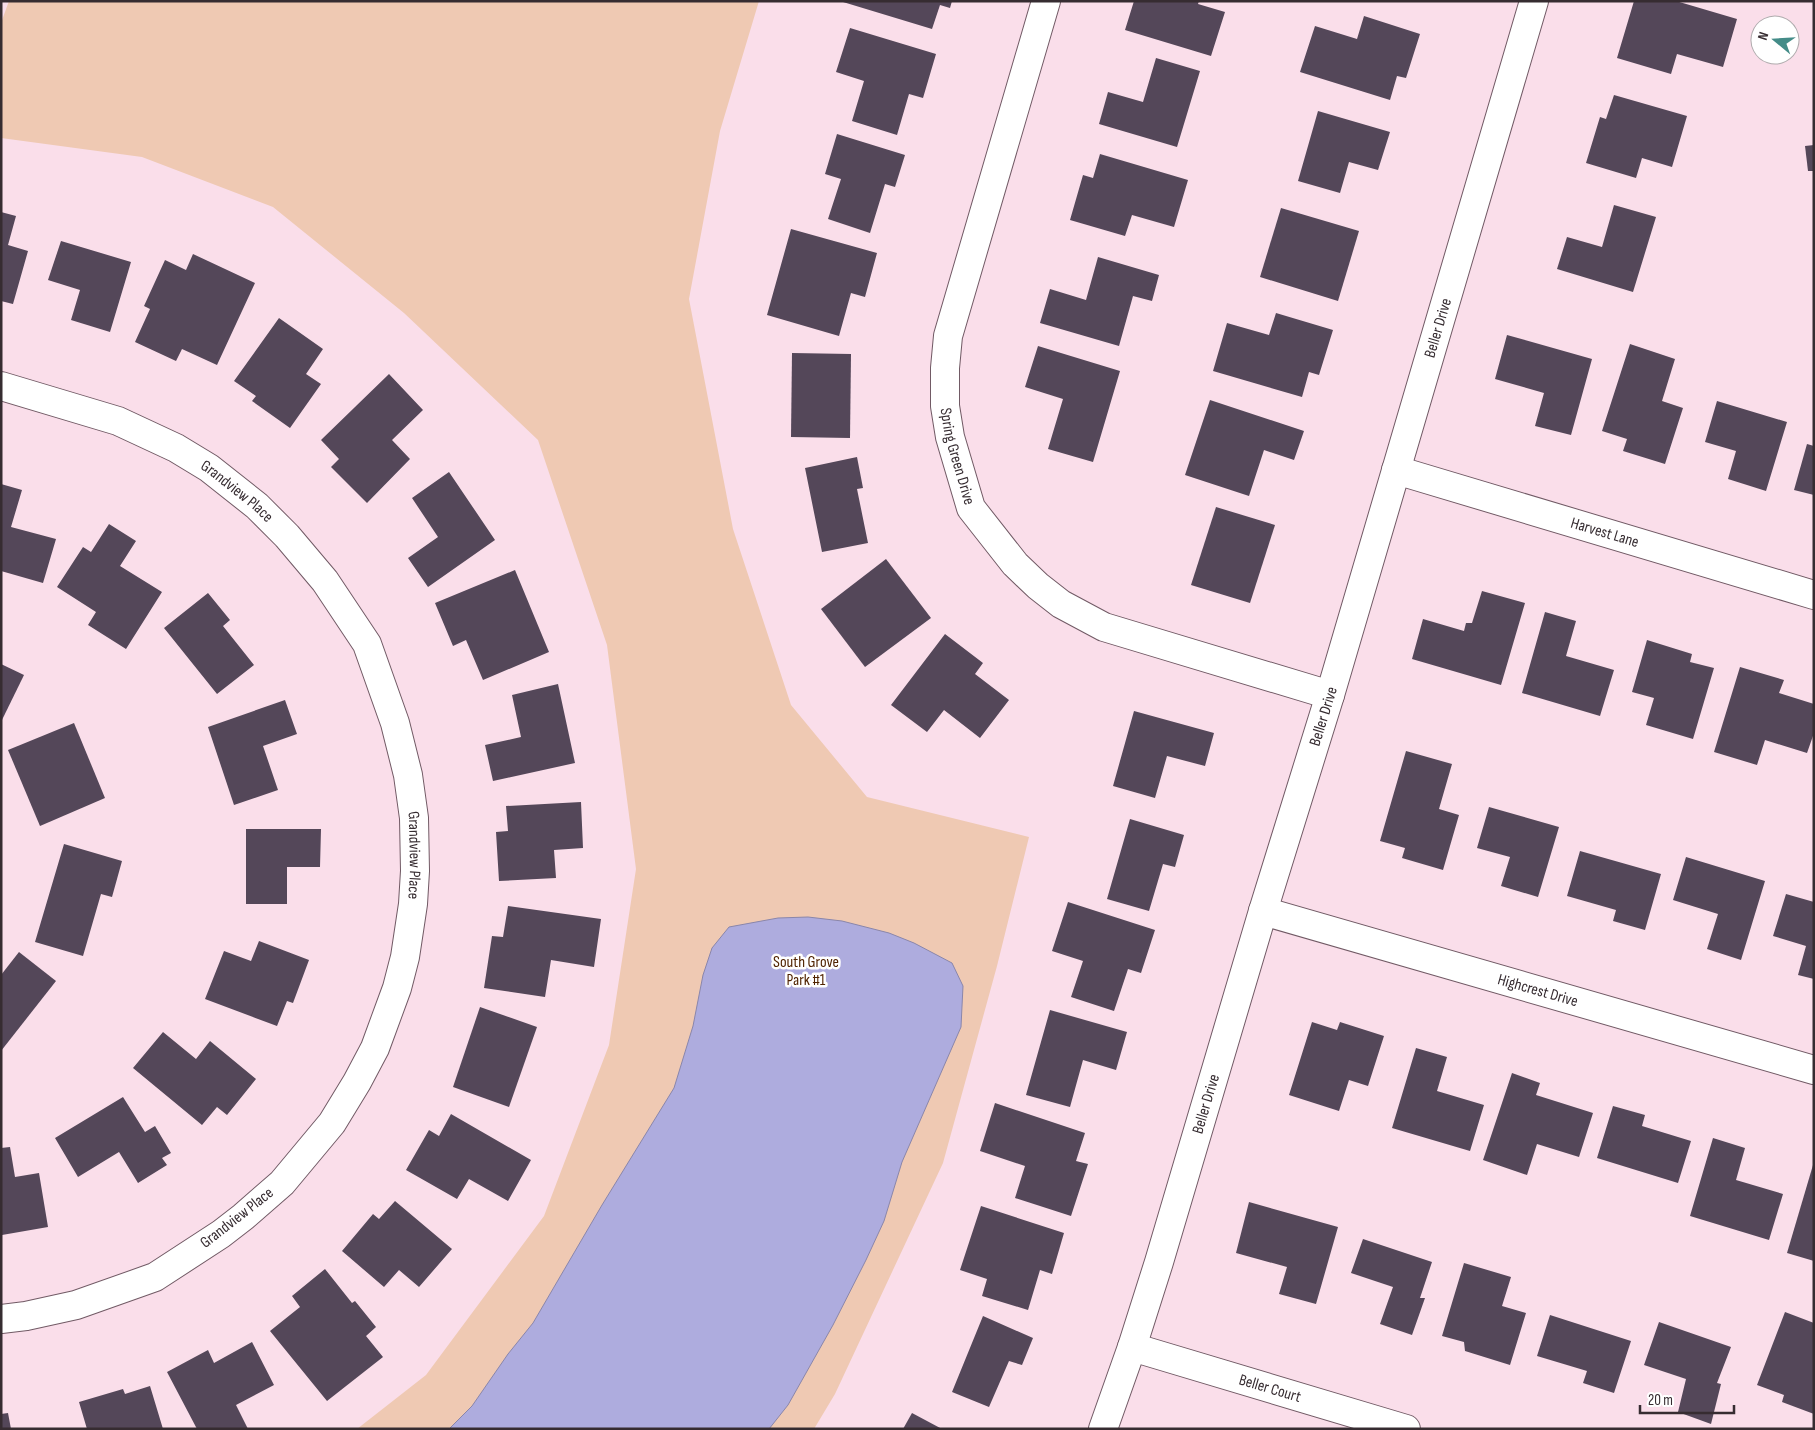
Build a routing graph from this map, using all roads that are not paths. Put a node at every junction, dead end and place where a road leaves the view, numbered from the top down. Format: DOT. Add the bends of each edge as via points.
graph roads {
  1 [pos="1046,1"];
  2 [pos="1534,1"];
  3 [pos="1,386"];
  4 [pos="1396,470"];
  5 [pos="1814,595"];
  6 [pos="1330,695"];
  7 [pos="1263,911"];
  8 [pos="1814,1070"];
  9 [pos="1,1319"];
  10 [pos="1132,1347"];
  11 [pos="1102,1429"];
  12 [pos="1406,1429"];
  1 -- 6 [label="street, Spring Green Drive" via="948,336 944,368 945,406 950,437 971,508 1015,564 1038,586 1061,604 1104,627"];
  2 -- 4 [label="street, Beller Drive"];
  3 -- 9 [label="street, Grandview Place" via="118,421 176,448 209,468 250,500 288,536 325,581 367,644 395,723 408,775 414,818 415,872 414,904 405,957 375,1048 332,1123 282,1183 221,1234 154,1277 76,1305"];
  4 -- 5 [label="street, Harvest Lane"];
  4 -- 6 [label="street, Beller Drive"];
  6 -- 7 [label="street, Beller Drive"];
  7 -- 8 [label="street, Highcrest Drive"];
  7 -- 10 [label="street, Beller Drive"];
  10 -- 11 [label="street, Beller Drive"];
  10 -- 12 [label="street, Beller Court"];
}
